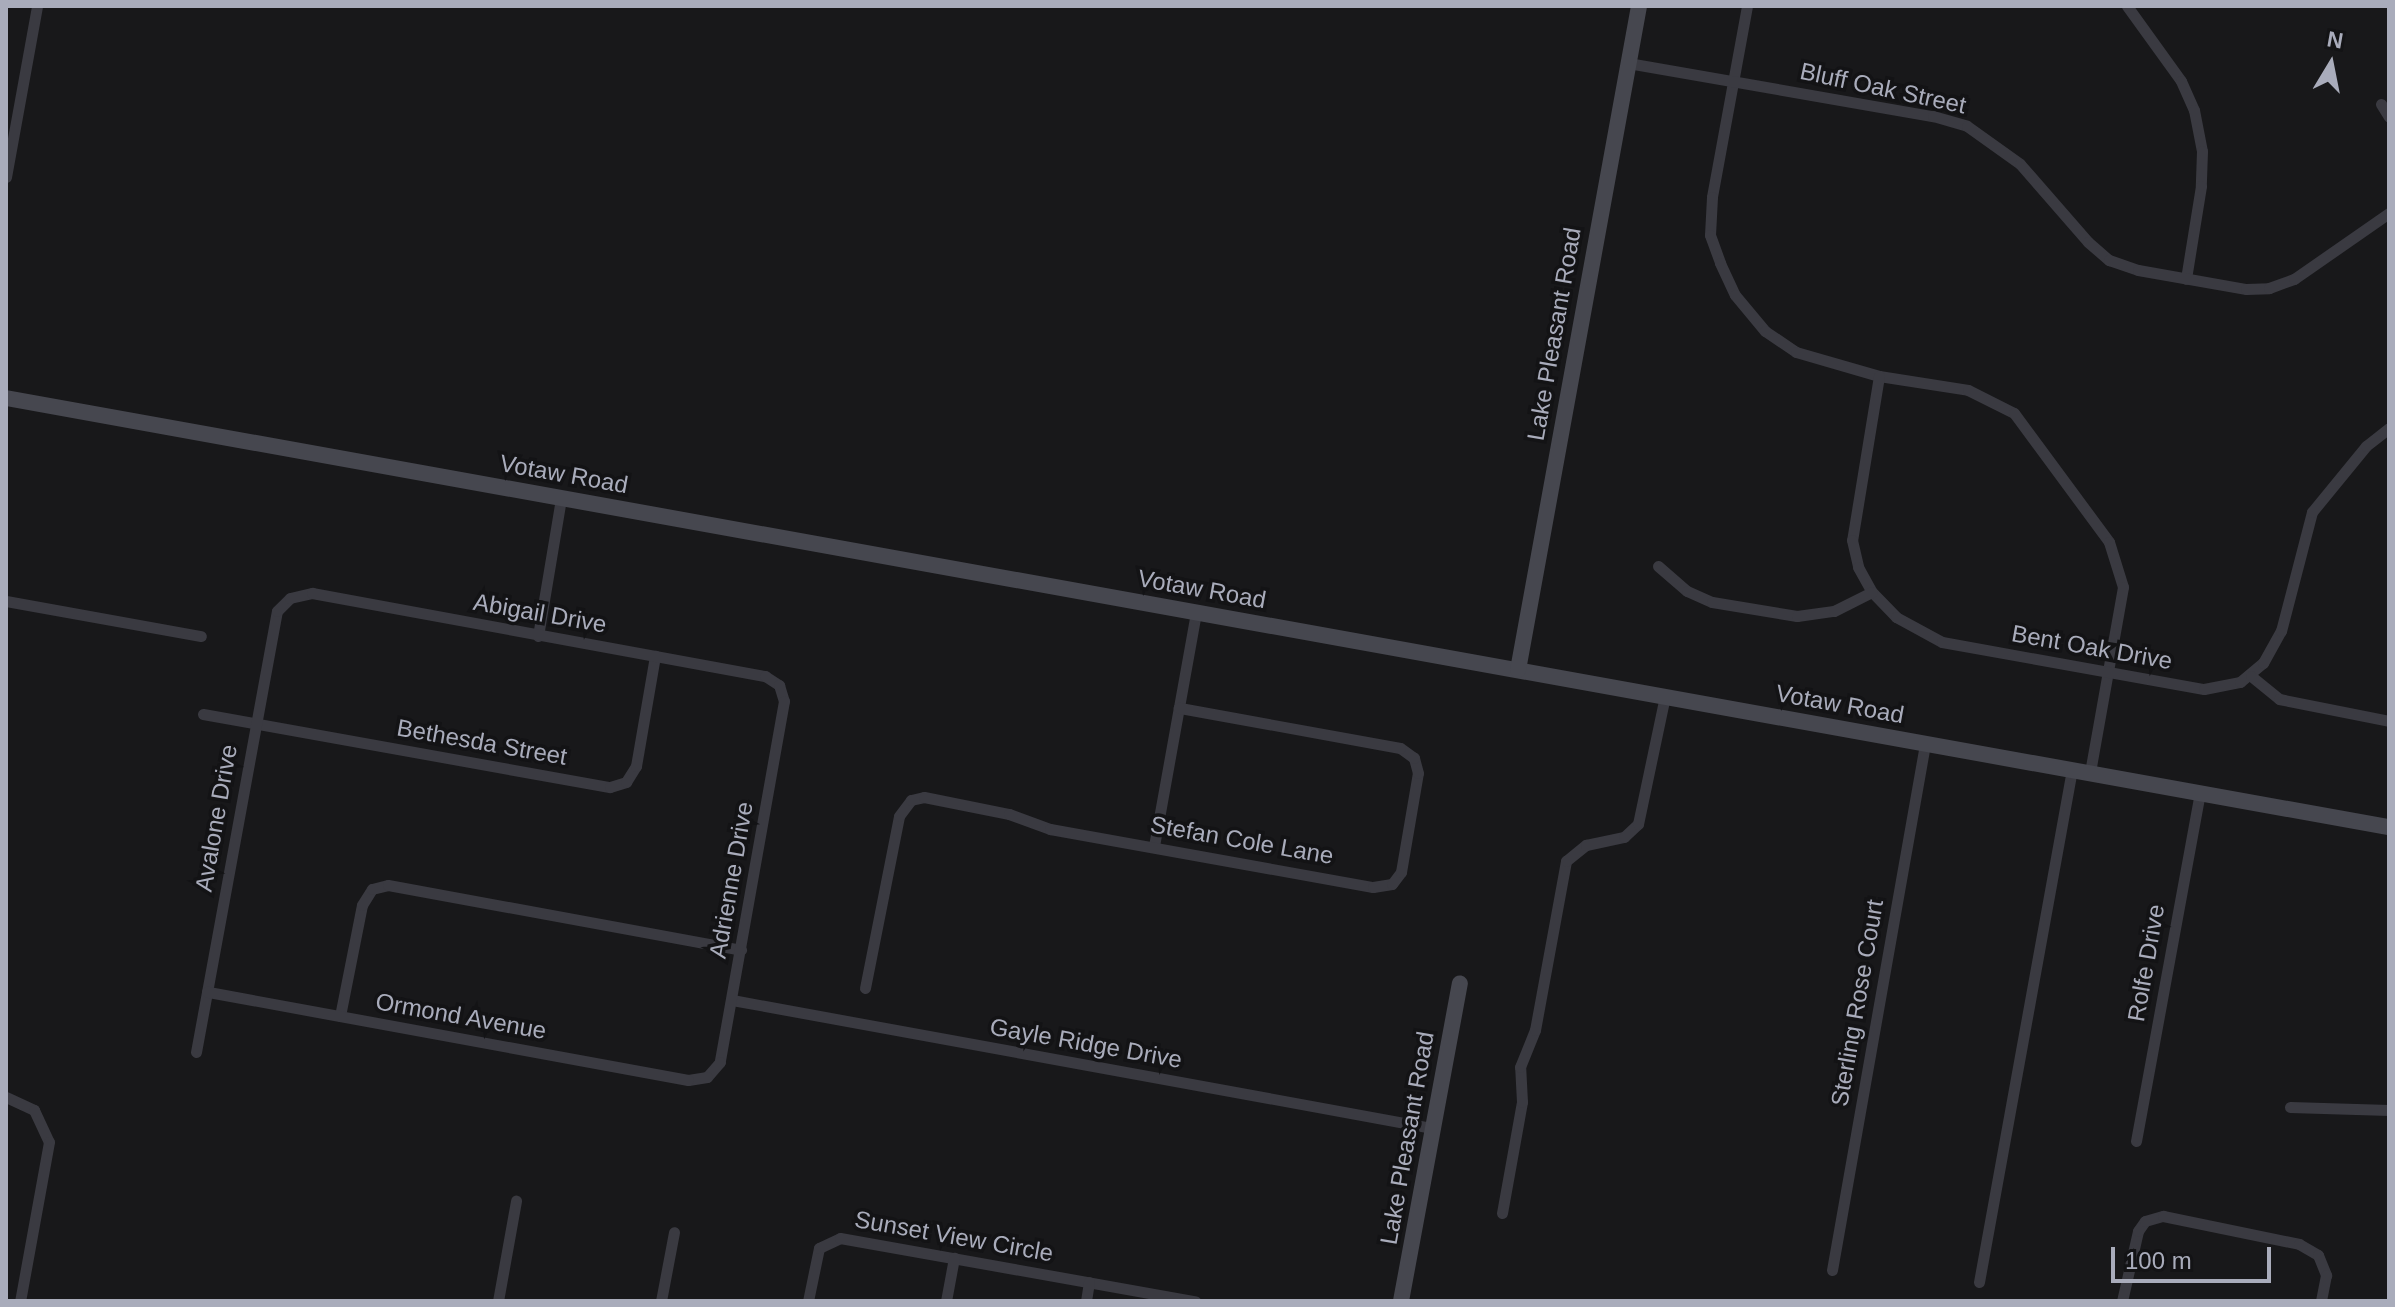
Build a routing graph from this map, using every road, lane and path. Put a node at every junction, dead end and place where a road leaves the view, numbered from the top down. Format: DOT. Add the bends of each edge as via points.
graph roads {
  1 [pos="37,6"];
  2 [pos="1639,6"];
  3 [pos="1747,6"];
  4 [pos="2127,6"];
  5 [pos="1628,63"];
  6 [pos="1733,81"];
  7 [pos="2381,104"];
  8 [pos="2389,117"];
  9 [pos="6,177"];
  10 [pos="2389,213"];
  11 [pos="2186,279"];
  12 [pos="1879,376"];
  13 [pos="6,398"];
  14 [pos="2389,428"];
  15 [pos="561,498"];
  16 [pos="1658,566"];
  17 [pos="1872,592"];
  18 [pos="290,598"];
  19 [pos="6,601"];
  20 [pos="1196,612"];
  21 [pos="201,636"];
  22 [pos="538,636"];
  23 [pos="655,656"];
  24 [pos="1518,670"];
  25 [pos="2109,672"];
  26 [pos="2251,676"];
  27 [pos="779,685"];
  28 [pos="1665,696"];
  29 [pos="1179,708"];
  30 [pos="203,714"];
  31 [pos="2389,721"];
  32 [pos="256,725"];
  33 [pos="1925,744"];
  34 [pos="2072,769"];
  35 [pos="2090,773"];
  36 [pos="2200,793"];
  37 [pos="2389,827"];
  38 [pos="1154,846"];
  39 [pos="741,950"];
  40 [pos="1460,983"];
  41 [pos="865,988"];
  42 [pos="207,992"];
  43 [pos="732,1000"];
  44 [pos="340,1016"];
  45 [pos="196,1052"];
  46 [pos="707,1077"];
  47 [pos="6,1097"];
  48 [pos="2290,1107"];
  49 [pos="2389,1110"];
  50 [pos="1432,1128"];
  51 [pos="2136,1141"];
  52 [pos="516,1201"];
  53 [pos="1502,1213"];
  54 [pos="674,1232"];
  55 [pos="954,1258"];
  56 [pos="1832,1270"];
  57 [pos="1089,1282"];
  58 [pos="1979,1282"];
  59 [pos="20,1301"];
  60 [pos="498,1301"];
  61 [pos="661,1301"];
  62 [pos="808,1301"];
  63 [pos="946,1301"];
  64 [pos="1086,1301"];
  65 [pos="1195,1301"];
  66 [pos="1401,1301"];
  67 [pos="2122,1301"];
  68 [pos="2321,1301"];
  1 -- 9 [label="street"];
  2 -- 5 [label="street, Lake Pleasant Road"];
  3 -- 6 [label="street"];
  4 -- 11 [label="street" via="2173,69 2194,110 2202,151 2201,186"];
  5 -- 6 [label="street, Bluff Oak Street"];
  5 -- 24 [label="street, Lake Pleasant Road"];
  6 -- 11 [label="street, Bluff Oak Street" via="1967,126 2020,164 2109,260"];
  6 -- 12 [label="street" via="1710,235 1735,295 1765,331 1796,352"];
  7 -- 8 [label="street"];
  10 -- 11 [label="street, Bluff Oak Street" via="2294,279 2269,288"];
  12 -- 17 [label="street, Bent Oak Drive" via="1852,518 1858,567"];
  12 -- 25 [label="street" via="1968,390 2014,413 2119,562 2123,587"];
  13 -- 15 [label="street, Votaw Road"];
  14 -- 26 [label="street" via="2366,446 2312,512 2281,631"];
  15 -- 20 [label="street, Votaw Road"];
  15 -- 22 [label="street"];
  16 -- 17 [label="street" via="1687,591 1712,602 1797,616 1834,611"];
  17 -- 25 [label="street, Bent Oak Drive" via="1916,633 1942,642"];
  18 -- 22 [label="street, Abigail Drive" via="312,593"];
  18 -- 32 [label="street, Avalone Drive" via="277,611"];
  19 -- 21 [label="street"];
  20 -- 24 [label="street, Votaw Road"];
  20 -- 29 [label="street"];
  22 -- 23 [label="street, Abigail Drive"];
  23 -- 27 [label="street, Abigail Drive" via="765,676"];
  23 -- 32 [label="street, Bethesda Street" via="636,766 626,782 610,787"];
  24 -- 28 [label="street, Votaw Road"];
  25 -- 26 [label="street, Bent Oak Drive" via="2204,689"];
  25 -- 35 [label="street"];
  26 -- 31 [label="street" via="2279,699"];
  27 -- 39 [label="street, Adrienne Drive" via="784,701"];
  28 -- 33 [label="street, Votaw Road"];
  28 -- 53 [label="street" via="1638,824 1615,840 1586,845 1566,861 1535,1030 1520,1067 1522,1102"];
  29 -- 38 [label="street"];
  29 -- 38 [label="street, Stefan Cole Lane" via="1400,748 1414,758 1418,773 1401,872 1392,884 1373,887"];
  30 -- 32 [label="street, Bethesda Street"];
  32 -- 42 [label="street, Avalone Drive"];
  33 -- 34 [label="street, Votaw Road"];
  33 -- 56 [label="street, Sterling Rose Court"];
  34 -- 35 [label="street, Votaw Road"];
  34 -- 58 [label="street"];
  35 -- 36 [label="street, Votaw Road"];
  36 -- 37 [label="street, Votaw Road"];
  36 -- 51 [label="street, Rolfe Drive"];
  38 -- 41 [label="street, Stefan Cole Lane" via="1050,829 1009,814 924,797 911,800 899,816"];
  39 -- 43 [label="street, Adrienne Drive"];
  39 -- 44 [label="street" via="388,885 372,889 362,905"];
  40 -- 50 [label="street, Lake Pleasant Road"];
  42 -- 44 [label="street, Ormond Avenue"];
  42 -- 45 [label="street, Avalone Drive"];
  43 -- 46 [label="street, Adrienne Drive" via="720,1062"];
  43 -- 50 [label="street, Gayle Ridge Drive"];
  44 -- 46 [label="street, Ormond Avenue" via="688,1080"];
  47 -- 59 [label="street" via="34,1110 49,1142"];
  48 -- 49 [label="street"];
  50 -- 66 [label="street, Lake Pleasant Road"];
  52 -- 60 [label="street"];
  54 -- 61 [label="street"];
  55 -- 57 [label="street, Sunset View Circle"];
  55 -- 62 [label="street, Sunset View Circle" via="829,1240 819,1248"];
  55 -- 63 [label="street"];
  57 -- 64 [label="street"];
  57 -- 65 [label="street, Sunset View Circle"];
  67 -- 68 [label="street" via="2138,1231 2145,1221 2163,1216 2299,1244 2318,1255 2326,1275"];
}
